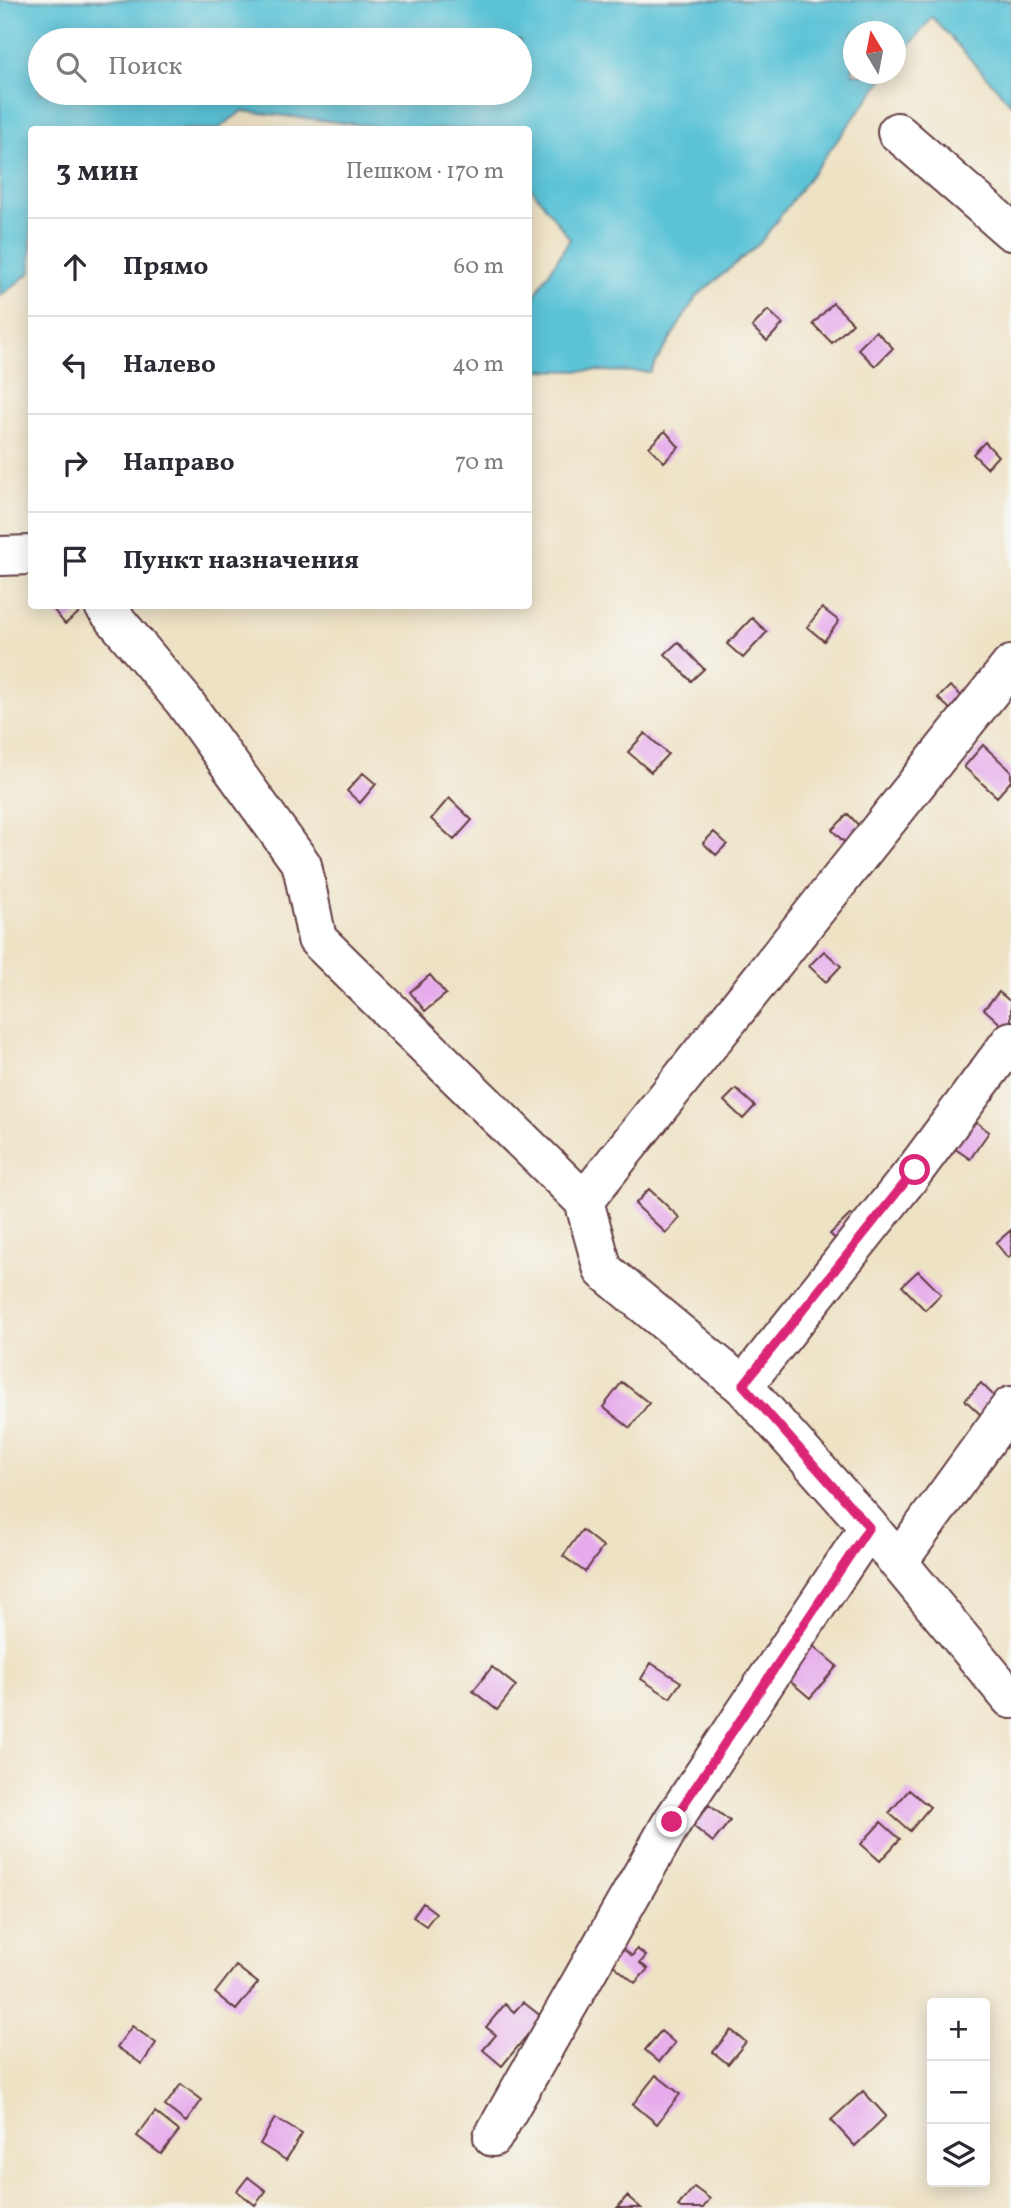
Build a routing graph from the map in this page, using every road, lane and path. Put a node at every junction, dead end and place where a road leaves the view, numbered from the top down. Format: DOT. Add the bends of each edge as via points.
graph roads {
  1 [pos="897,132"];
  2 [pos="1011,231"];
  3 [pos="28,555"];
  4 [pos="0,556"];
  5 [pos="107,609"];
  6 [pos="1011,665"];
  7 [pos="1011,1041"];
  8 [pos="584,1201"];
  9 [pos="743,1385"];
  10 [pos="1011,1406"];
  11 [pos="869,1527"];
  12 [pos="898,1562"];
  13 [pos="1011,1699"];
  14 [pos="493,2137"];
  1 -- 2 [label="lane"];
  3 -- 4 [label="lane"];
  5 -- 8 [label="lane" via="183,700 302,865 317,939"];
  6 -- 8 [label="lane"];
  7 -- 9 [label="lane" via="915,1170"];
  8 -- 9 [label="lane" via="603,1270"];
  9 -- 11 [label="lane"];
  10 -- 12 [label="lane"];
  11 -- 12 [label="lane"];
  11 -- 14 [label="lane" via="672,1822"];
  12 -- 13 [label="lane"];
}
